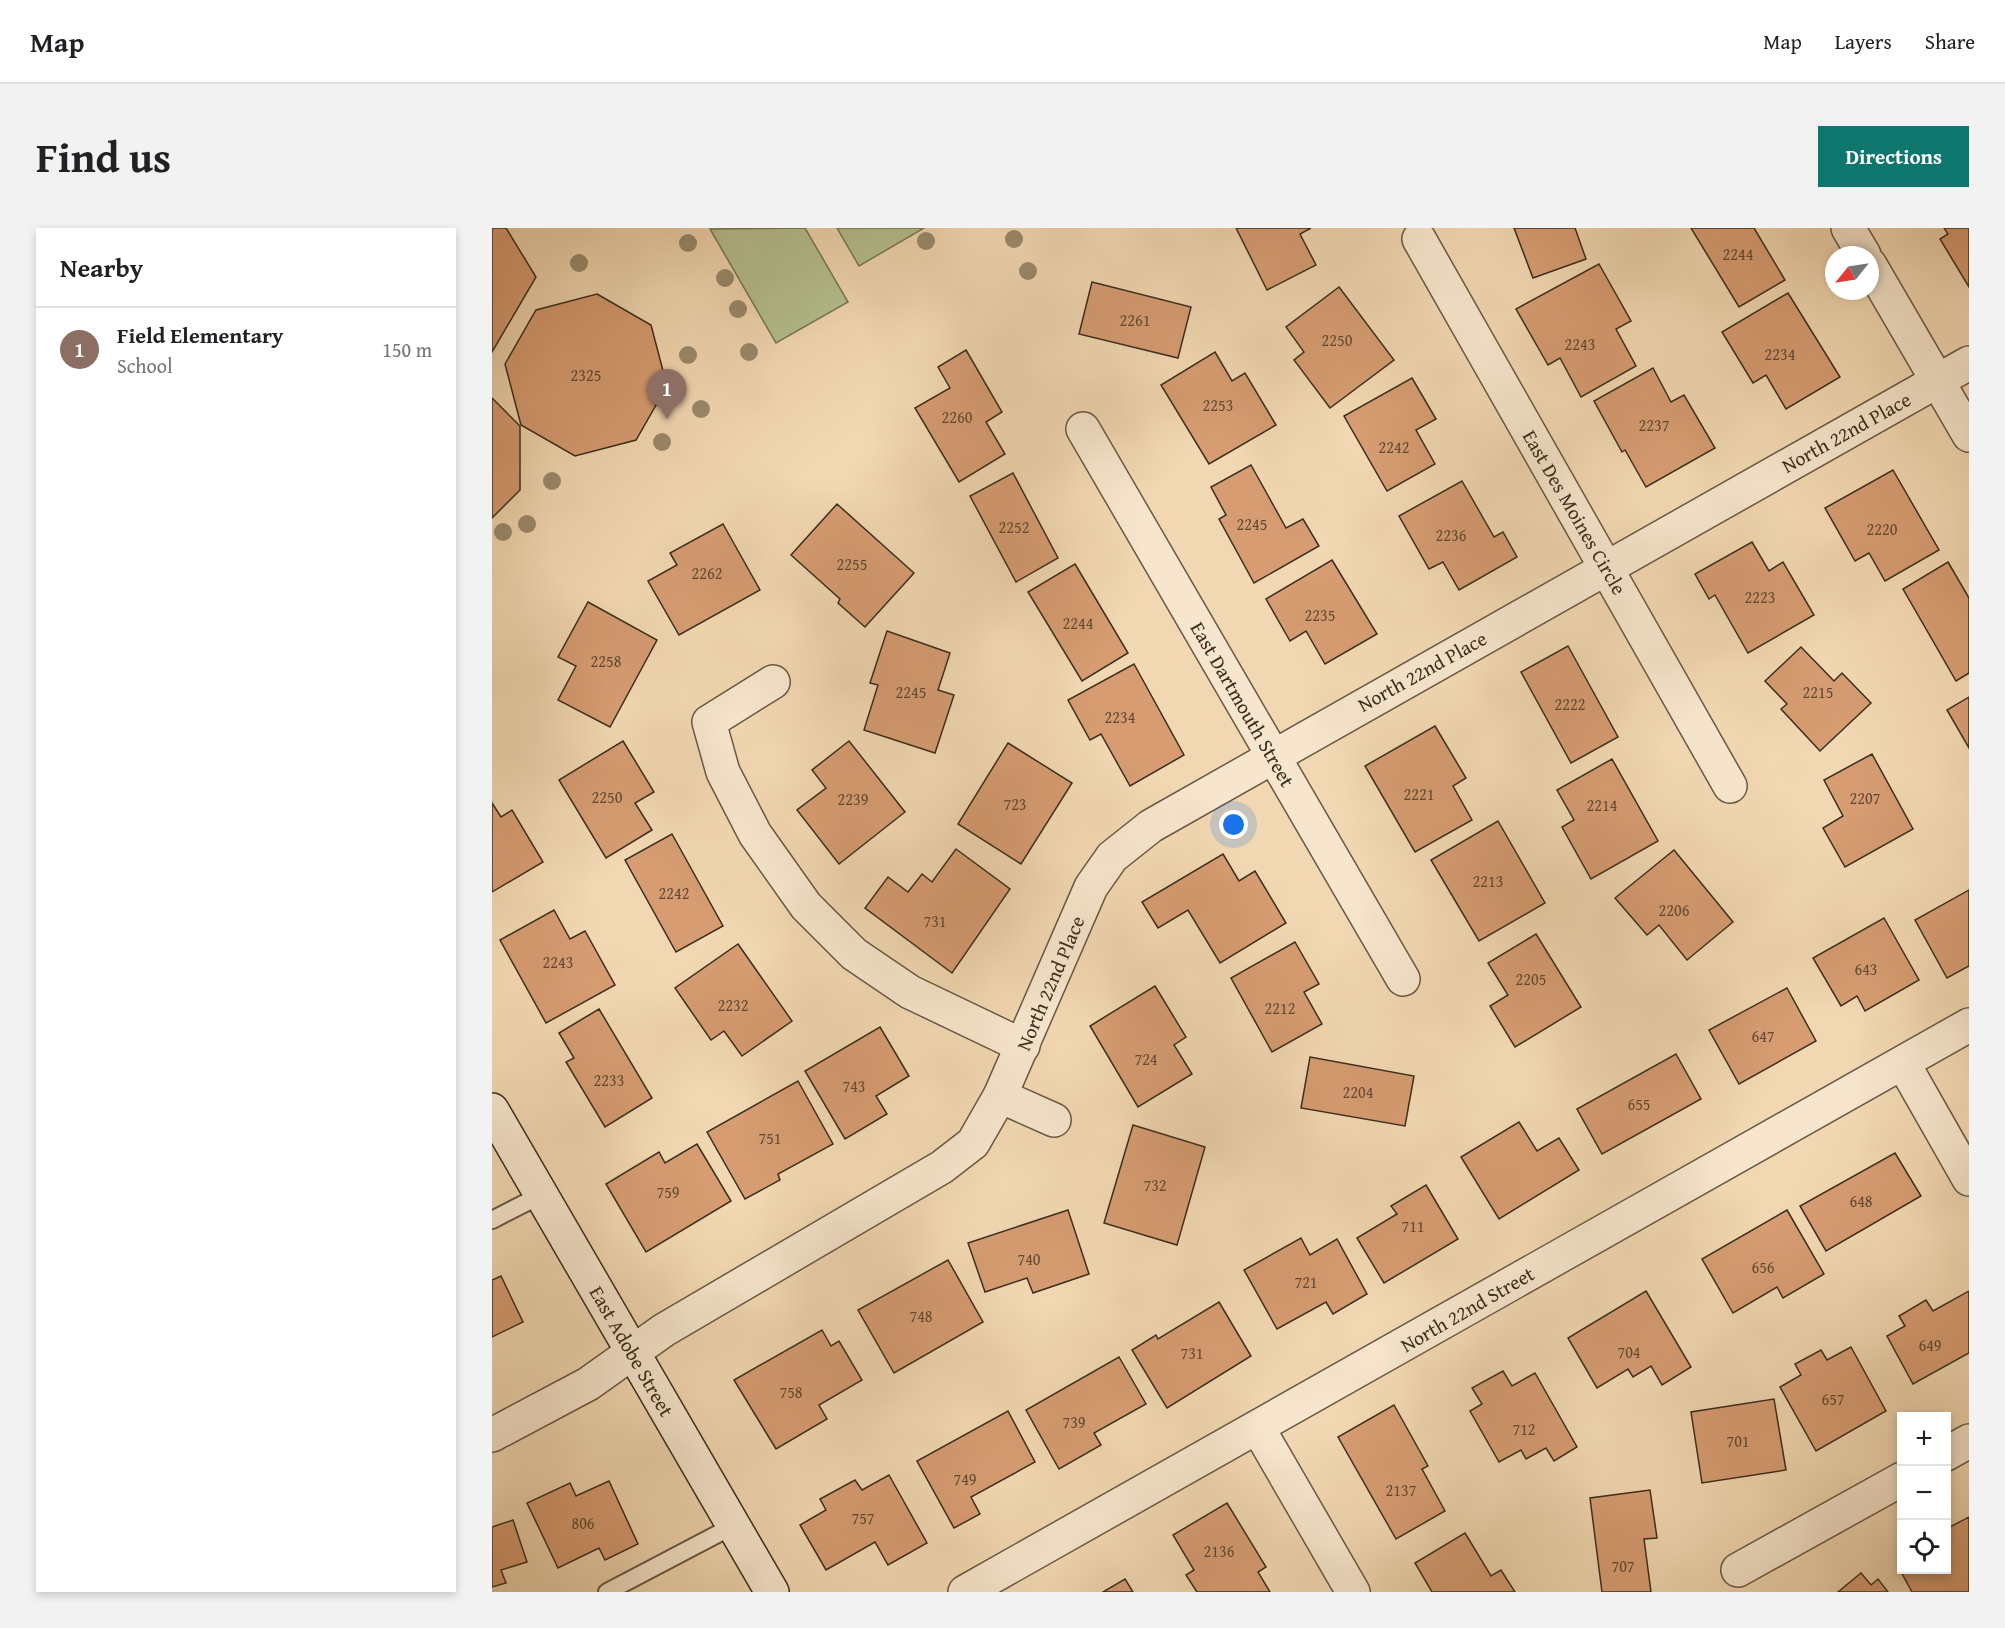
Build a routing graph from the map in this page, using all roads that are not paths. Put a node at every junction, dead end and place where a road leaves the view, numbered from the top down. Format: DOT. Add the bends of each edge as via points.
graph roads {
  1 [pos="1848,228"];
  2 [pos="1419,239"];
  3 [pos="1859,246"];
  4 [pos="1879,281"];
  5 [pos="1969,363"];
  6 [pos="1937,381"];
  7 [pos="1083,429"];
  8 [pos="1969,435"];
  9 [pos="1606,567"];
  10 [pos="773,682"];
  11 [pos="1273,755"];
  12 [pos="1730,786"];
  13 [pos="1403,979"];
  14 [pos="1969,1025"];
  15 [pos="1023,1046"];
  16 [pos="1903,1063"];
  17 [pos="1000,1096"];
  18 [pos="492,1110"];
  19 [pos="1054,1120"];
  20 [pos="1969,1179"];
  21 [pos="541,1195"];
  22 [pos="492,1220"];
  23 [pos="632,1352"];
  24 [pos="1258,1428"];
  25 [pos="492,1435"];
  26 [pos="1969,1441"];
  27 [pos="1951,1452"];
  28 [pos="1897,1482"];
  29 [pos="733,1526"];
  30 [pos="1738,1570"];
  31 [pos="764,1589"];
  32 [pos="607,1592"];
  33 [pos="965,1592"];
  34 [pos="1353,1592"];
  1 -- 3 [label="street"];
  2 -- 9 [label="street, East Des Moines Circle"];
  4 -- 6 [label="street"];
  5 -- 6 [label="street, North 22nd Place"];
  6 -- 8 [label="street"];
  6 -- 9 [label="street, North 22nd Place"];
  7 -- 11 [label="street, East Dartmouth Street"];
  9 -- 11 [label="street, North 22nd Place"];
  9 -- 12 [label="street, East Des Moines Circle"];
  10 -- 15 [label="street" via="709,722 723,772 755,834 806,906 854,954 910,992"];
  11 -- 13 [label="street, East Dartmouth Street"];
  11 -- 15 [label="street, North 22nd Place" via="1151,826 1112,857 1091,886"];
  14 -- 16 [label="street, North 22nd Street"];
  15 -- 17 [label="street, North 22nd Place"];
  16 -- 20 [label="street"];
  16 -- 24 [label="street, North 22nd Street"];
  17 -- 19 [label="street"];
  17 -- 23 [label="street, North 22nd Place" via="973,1143 942,1167"];
  18 -- 21 [label="street, East Adobe Street"];
  21 -- 22 [label="lane"];
  21 -- 23 [label="street, East Adobe Street"];
  23 -- 25 [label="street, North 22nd Place" via="588,1384"];
  23 -- 29 [label="street, East Adobe Street"];
  24 -- 33 [label="street, North 22nd Street"];
  24 -- 34 [label="street"];
  26 -- 27 [label="street"];
  28 -- 30 [label="street"];
  29 -- 31 [label="street, East Adobe Street"];
  29 -- 32 [label="lane"];
}
